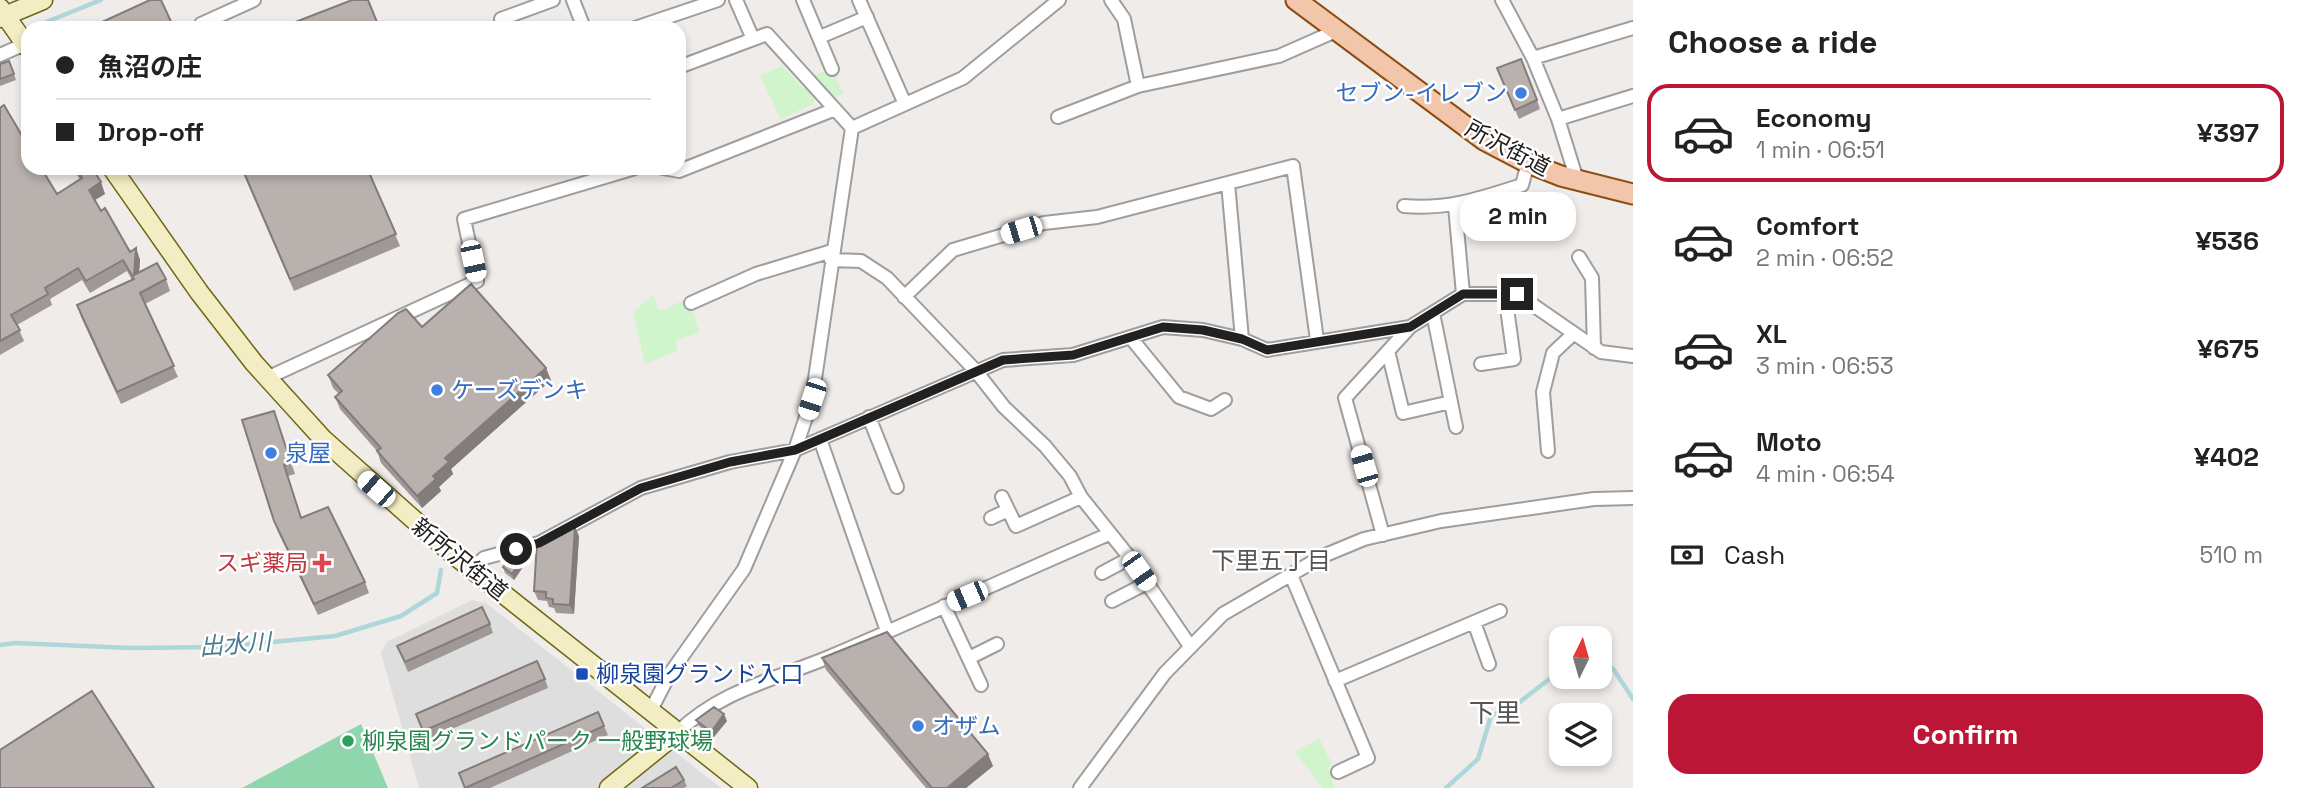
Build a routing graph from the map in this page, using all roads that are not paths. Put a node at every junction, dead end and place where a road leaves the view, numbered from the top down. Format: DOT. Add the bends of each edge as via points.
graph roads {
  1 [pos="43,0"];
  2 [pos="553,0"];
  3 [pos="573,0"];
  4 [pos="718,0"];
  5 [pos="736,0"];
  6 [pos="803,0"];
  7 [pos="859,0"];
  8 [pos="1059,0"];
  9 [pos="1111,0"];
  10 [pos="1296,0"];
  11 [pos="1502,0"];
  12 [pos="246,2"];
  13 [pos="2,14"];
  14 [pos="867,17"];
  15 [pos="501,19"];
  16 [pos="207,21"];
  17 [pos="581,21"];
  18 [pos="656,21"];
  19 [pos="1633,27"];
  20 [pos="1338,30"];
  21 [pos="820,37"];
  22 [pos="753,38"];
  23 [pos="21,39"];
  24 [pos="21,48"];
  25 [pos="0,55"];
  26 [pos="1533,58"];
  27 [pos="686,64"];
  28 [pos="832,69"];
  29 [pos="1138,86"];
  30 [pos="1633,96"];
  31 [pos="905,104"];
  32 [pos="833,110"];
  33 [pos="1058,117"];
  34 [pos="1558,119"];
  35 [pos="852,128"];
  36 [pos="1528,163"];
  37 [pos="686,168"];
  38 [pos="118,175"];
  39 [pos="612,175"];
  40 [pos="1577,180"];
  41 [pos="1228,183"];
  42 [pos="1633,194"];
  43 [pos="1404,206"];
  44 [pos="1455,206"];
  45 [pos="832,255"];
  46 [pos="1579,257"];
  47 [pos="1463,294"];
  48 [pos="1505,294"];
  49 [pos="904,297"];
  50 [pos="691,303"];
  51 [pos="1433,313"];
  52 [pos="1410,327"];
  53 [pos="1573,334"];
  54 [pos="1131,338"];
  55 [pos="1242,339"];
  56 [pos="1317,340"];
  57 [pos="1594,348"];
  58 [pos="1388,351"];
  59 [pos="1633,355"];
  60 [pos="1481,364"];
  61 [pos="975,370"];
  62 [pos="267,378"];
  63 [pos="1225,400"];
  64 [pos="1451,402"];
  65 [pos="869,417"];
  66 [pos="1456,427"];
  67 [pos="820,439"];
  68 [pos="795,450"];
  69 [pos="1548,451"];
  70 [pos="897,487"];
  71 [pos="1081,497"];
  72 [pos="1633,498"];
  73 [pos="991,518"];
  74 [pos="1109,534"];
  75 [pos="1383,535"];
  76 [pos="1130,558"];
  77 [pos="471,569"];
  78 [pos="1102,573"];
  79 [pos="1291,575"];
  80 [pos="1147,583"];
  81 [pos="1112,601"];
  82 [pos="944,606"];
  83 [pos="1500,611"];
  84 [pos="1474,622"];
  85 [pos="887,631"];
  86 [pos="997,645"];
  87 [pos="1190,646"];
  88 [pos="968,658"];
  89 [pos="1489,664"];
  90 [pos="1335,681"];
  91 [pos="981,685"];
  92 [pos="651,710"];
  93 [pos="677,733"];
  94 [pos="1338,772"];
  95 [pos="609,788"];
  96 [pos="747,788"];
  97 [pos="1080,788"];
  1 -- 13 [label="street"];
  2 -- 15 [label="street"];
  3 -- 17 [label="street"];
  4 -- 18 [label="street"];
  5 -- 22 [label="street"];
  6 -- 21 [label="street"];
  7 -- 14 [label="street"];
  8 -- 31 [label="street" via="963,78"];
  9 -- 29 [label="street" via="1124,19"];
  10 -- 20 [label="main road, 所沢街道"];
  11 -- 26 [label="street"];
  12 -- 16 [label="street"];
  13 -- 23 [label="street"];
  14 -- 21 [label="street"];
  14 -- 31 [label="street"];
  19 -- 26 [label="street"];
  20 -- 29 [label="street" via="1279,55"];
  20 -- 36 [label="main road, 所沢街道" via="1484,141"];
  21 -- 28 [label="street"];
  22 -- 27 [label="street"];
  22 -- 32 [label="street" via="767,34"];
  24 -- 25 [label="street"];
  26 -- 34 [label="street"];
  29 -- 33 [label="street"];
  30 -- 34 [label="street"];
  31 -- 35 [label="street"];
  32 -- 35 [label="street"];
  32 -- 37 [label="street"];
  34 -- 40 [label="street"];
  35 -- 45 [label="street"];
  36 -- 40 [label="main road, 所沢街道"];
  36 -- 44 [label="street" via="1522,186"];
  38 -- 62 [label="street, 新所沢街道"];
  39 -- 62 [label="street" via="464,219 477,281"];
  40 -- 42 [label="main road, 所沢街道"];
  41 -- 49 [label="street" via="1097,217 1044,223 953,250"];
  41 -- 55 [label="street"];
  41 -- 56 [label="street" via="1293,166"];
  43 -- 44 [label="street"];
  44 -- 47 [label="street"];
  45 -- 49 [label="street" via="861,261 887,278"];
  45 -- 50 [label="street" via="756,274"];
  45 -- 68 [label="street" via="812,399"];
  46 -- 57 [label="street" via="1592,278"];
  47 -- 48 [label="street"];
  47 -- 51 [label="street"];
  48 -- 53 [label="street" via="1517,294 1536,305"];
  48 -- 60 [label="street" via="1514,359"];
  49 -- 61 [label="street"];
  51 -- 52 [label="street"];
  51 -- 64 [label="street"];
  52 -- 56 [label="street"];
  52 -- 58 [label="street"];
  53 -- 57 [label="street"];
  53 -- 69 [label="street" via="1553,353 1543,392"];
  54 -- 55 [label="street" via="1163,327"];
  54 -- 61 [label="street" via="1073,355 1003,360"];
  54 -- 63 [label="street" via="1179,397 1212,409"];
  55 -- 56 [label="street" via="1267,350"];
  57 -- 59 [label="street"];
  58 -- 64 [label="street" via="1402,413"];
  58 -- 75 [label="street" via="1345,398"];
  61 -- 65 [label="street"];
  61 -- 71 [label="street" via="1004,407 1045,446"];
  62 -- 77 [label="street, 新所沢街道" via="360,476"];
  64 -- 66 [label="street"];
  65 -- 67 [label="street"];
  65 -- 70 [label="street"];
  67 -- 68 [label="street"];
  67 -- 85 [label="street"];
  68 -- 77 [label="street" via="730,462 641,488 539,543 484,558"];
  68 -- 92 [label="street" via="744,569 669,675"];
  71 -- 73 [label="street" via="1016,526 1005,504"];
  71 -- 74 [label="street"];
  72 -- 75 [label="street" via="1594,499 1441,521"];
  74 -- 76 [label="street"];
  74 -- 82 [label="street"];
  75 -- 79 [label="street" via="1323,556"];
  76 -- 78 [label="street"];
  76 -- 80 [label="street"];
  77 -- 92 [label="street, 新所沢街道"];
  79 -- 87 [label="street" via="1223,614"];
  79 -- 90 [label="street"];
  80 -- 81 [label="street"];
  80 -- 87 [label="street"];
  82 -- 85 [label="street"];
  82 -- 88 [label="street"];
  83 -- 84 [label="street"];
  84 -- 89 [label="street"];
  84 -- 90 [label="street"];
  85 -- 93 [label="street" via="735,692 700,711"];
  86 -- 88 [label="street"];
  87 -- 97 [label="street"];
  88 -- 91 [label="street"];
  90 -- 94 [label="street" via="1368,758"];
  92 -- 93 [label="street, 新所沢街道"];
  93 -- 95 [label="street"];
  93 -- 96 [label="street, 新所沢街道"];
}
